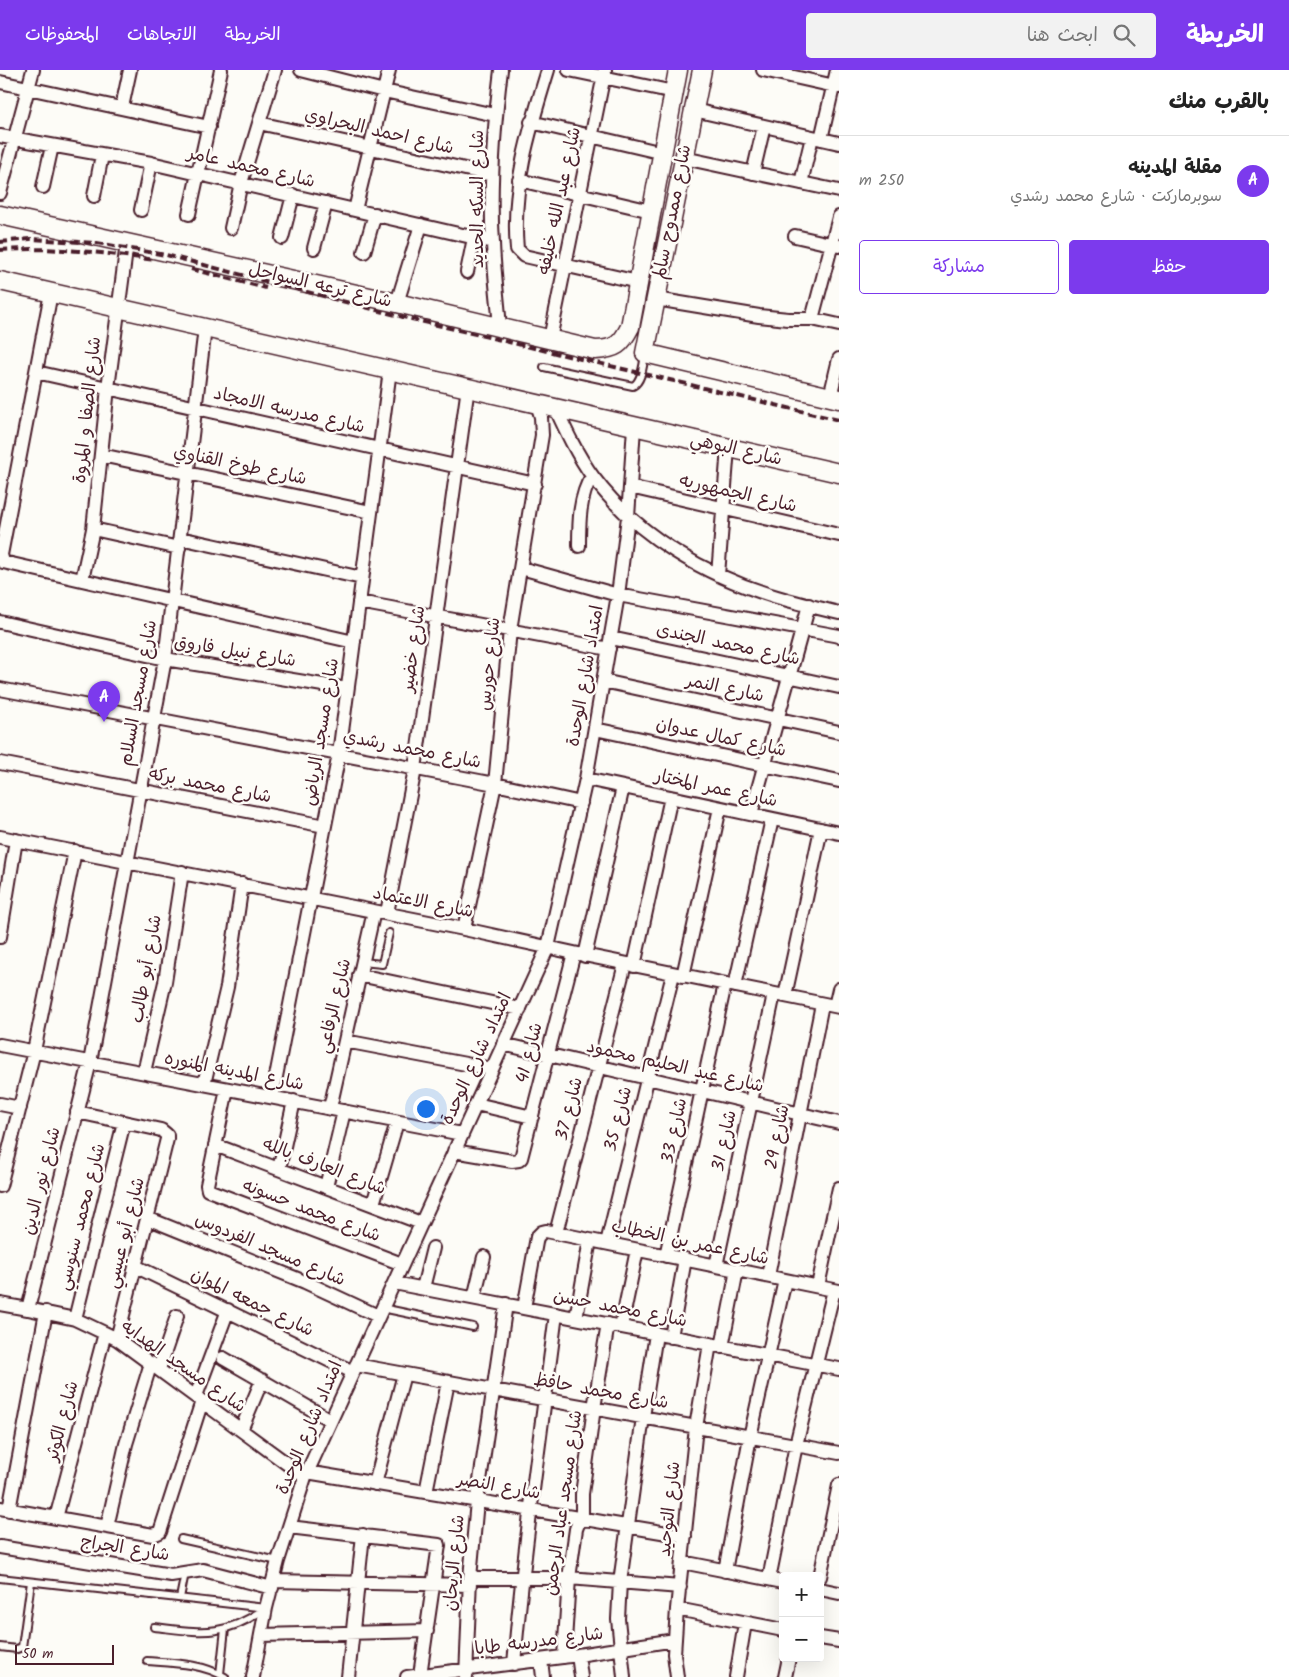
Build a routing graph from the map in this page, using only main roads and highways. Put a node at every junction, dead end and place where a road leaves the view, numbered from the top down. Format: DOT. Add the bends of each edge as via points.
graph roads {
  1 [pos="678,70"];
  2 [pos="702,70"];
  3 [pos="0,215"];
  4 [pos="0,281"];
  5 [pos="630,327"];
  6 [pos="834,398"];
  7 [pos="839,472"];
  1 -- 5 [label="main road, شارع ممدوح سالم"];
  2 -- 6 [label="main road, شارع ممدوح سالم" via="645,353"];
  3 -- 5 [label="main road, شارع ترعه السواحل" via="595,350 610,350 623,341"];
  4 -- 7 [label="main road, شارع البوهي"];
}
